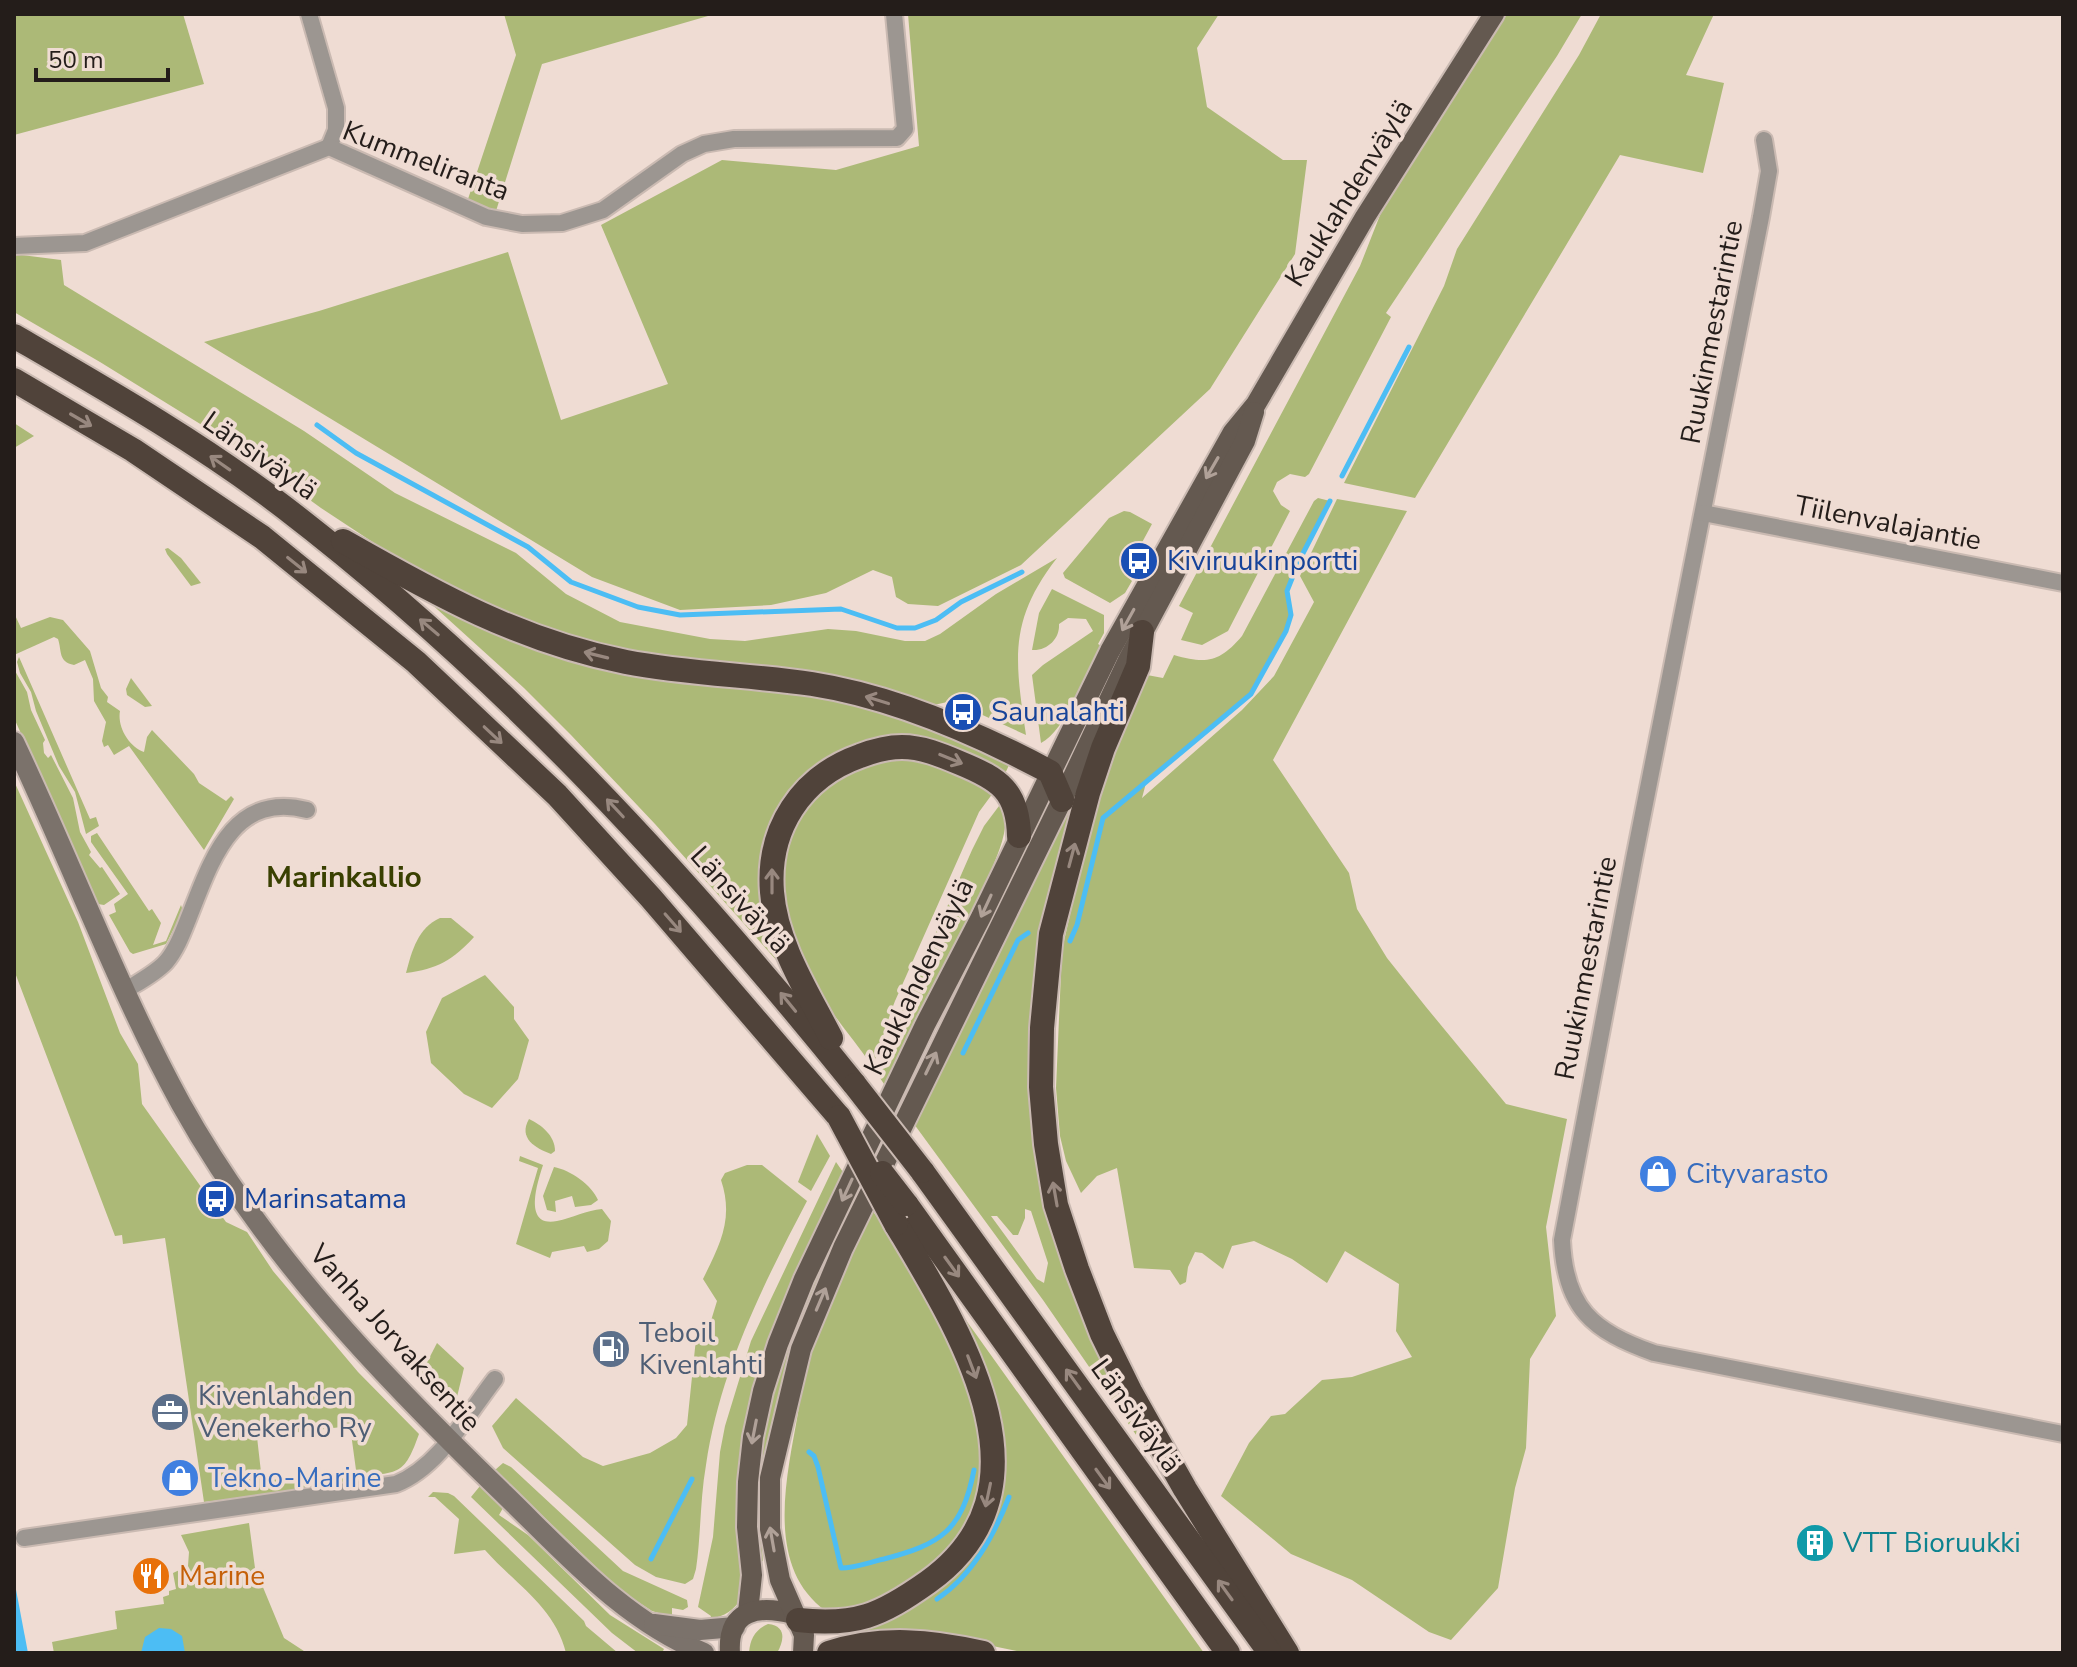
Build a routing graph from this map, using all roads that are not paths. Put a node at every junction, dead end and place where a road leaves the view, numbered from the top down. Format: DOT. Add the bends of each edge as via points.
graph roads {
  1 [pos="309,14"];
  2 [pos="894,14"];
  3 [pos="1494,14"];
  4 [pos="1764,140"];
  5 [pos="329,147"];
  6 [pos="14,246"];
  7 [pos="14,336"];
  8 [pos="14,380"];
  9 [pos="284,508"];
  10 [pos="1703,513"];
  11 [pos="2063,583"];
  12 [pos="1153,592"];
  13 [pos="1142,632"];
  14 [pos="1125,659"];
  15 [pos="14,742"];
  16 [pos="1050,772"];
  17 [pos="1062,800"];
  18 [pos="307,810"];
  19 [pos="1019,836"];
  20 [pos="126,990"];
  21 [pos="855,1085"];
  22 [pos="901,1214"];
  23 [pos="495,1379"];
  24 [pos="2063,1415"];
  25 [pos="2061,1433"];
  26 [pos="448,1440"];
  27 [pos="24,1538"];
  28 [pos="795,1617"];
  29 [pos="741,1620"];
  30 [pos="646,1623"];
  31 [pos="924,1643"];
  32 [pos="704,1653"];
  33 [pos="730,1653"];
  34 [pos="803,1653"];
  35 [pos="829,1653"];
  36 [pos="901,1653"];
  37 [pos="983,1653"];
  38 [pos="1228,1653"];
  39 [pos="1270,1653"];
  40 [pos="1287,1653"];
  1 -- 5 [label="street" via="336,108"];
  2 -- 5 [label="street, Kummeliranta" via="905,129 897,138 734,139 704,144 603,210 562,223 522,224 486,217"];
  3 -- 12 [label="main road, Kauklahdenväylä" via="1365,217 1256,404 1233,432"];
  4 -- 10 [label="street, Ruukinmestarintie" via="1769,171"];
  5 -- 6 [label="street, Kummeliranta" via="85,243"];
  9 -- 7 [label="highway, Länsiväylä, one-way" via="147,413"];
  8 -- 22 [label="highway, one-way, bridge" via="133,450 262,537 416,662 557,795 651,898 839,1117"];
  16 -- 9 [label="highway, one-way" via="927,715 868,696 813,684 626,662 519,631 448,600"];
  21 -- 9 [label="highway, Länsiväylä, one-way" via="771,981 576,766 437,633"];
  10 -- 11 [label="street, Tiilenvalajantie"];
  10 -- 25 [label="street, Ruukinmestarintie" via="1564,1225 1567,1284 1597,1324 1654,1353"];
  12 -- 13 [label="main road, Kauklahdenväylä"];
  12 -- 14 [label="main road, Kauklahdenväylä, one-way"];
  13 -- 14 [label="highway"];
  14 -- 16 [label="main road, Kauklahdenväylä"];
  14 -- 17 [label="main road, Kauklahdenväylä"];
  40 -- 14 [label="highway, one-way" via="1185,1489 1102,1334 1056,1205 1046,1144 1042,1028 1051,934"];
  15 -- 20 [label="main road, Vanha Jorvaksentie"];
  16 -- 17 [label="highway"];
  16 -- 19 [label="main road, Kauklahdenväylä"];
  28 -- 17 [label="main road, Kauklahdenväylä, one-way" via="780,1580 770,1529 770,1478 801,1349 843,1248"];
  18 -- 20 [label="street" via="277,806 244,817 223,840 166,962"];
  21 -- 19 [label="highway, one-way" via="780,928 772,864 784,818 835,765 900,747 942,755 1000,784 1019,813"];
  19 -- 29 [label="main road, Kauklahdenväylä, one-way" via="804,1279 778,1344 753,1437 747,1527 752,1575"];
  20 -- 26 [label="main road, Vanha Jorvaksentie" via="182,1104 272,1243 340,1327"];
  39 -- 21 [label="highway, Länsiväylä, one-way, bridge"];
  22 -- 28 [label="highway, one-way" via="971,1361 988,1417 993,1469 985,1511 963,1551 911,1594 845,1623"];
  22 -- 38 [label="highway, one-way"];
  23 -- 26 [label="street"];
  24 -- 25 [label="street"];
  26 -- 27 [label="street" via="429,1463 396,1484"];
  26 -- 30 [label="main road, Vanha Jorvaksentie" via="598,1586"];
  28 -- 29 [label="main road" via="762,1608"];
  28 -- 34 [label="main road, Kauklahdenväylä" via="804,1635"];
  29 -- 30 [label="main road" via="700,1630"];
  29 -- 33 [label="main road, Kauklahdenväylä"];
  30 -- 32 [label="main road, Vanha Jorvaksentie"];
  31 -- 35 [label="highway" via="874,1643"];
  31 -- 36 [label="highway"];
  31 -- 37 [label="highway"];
}
